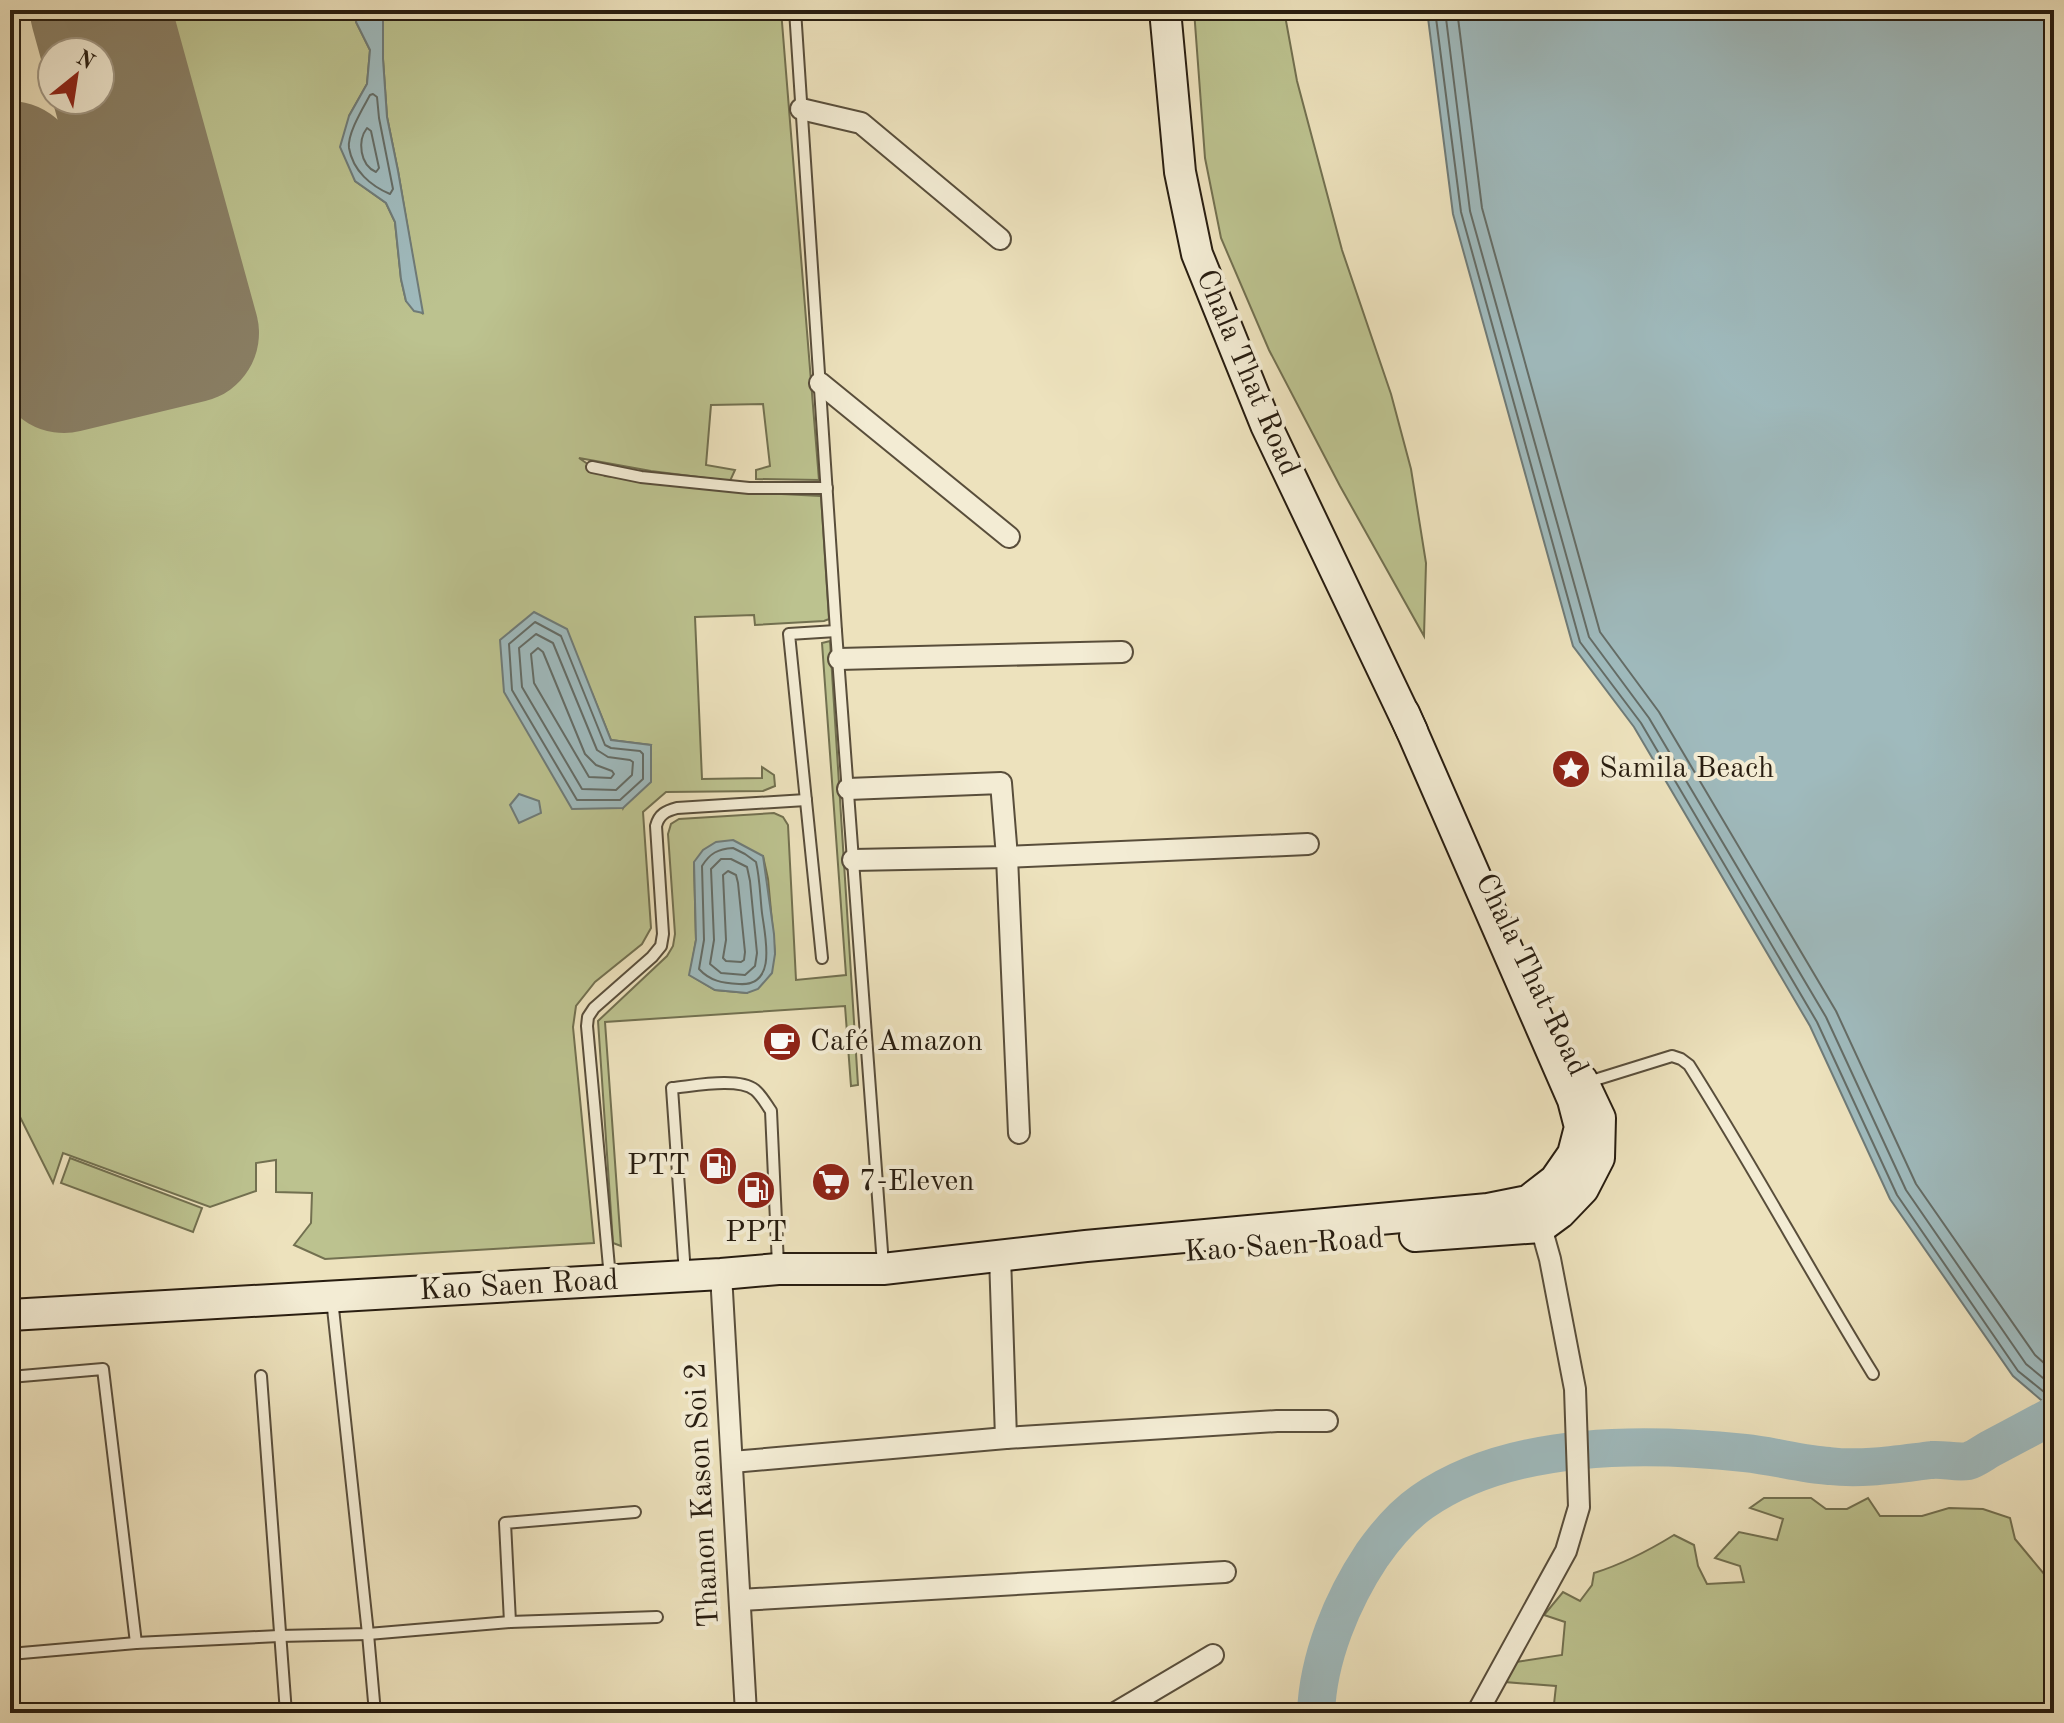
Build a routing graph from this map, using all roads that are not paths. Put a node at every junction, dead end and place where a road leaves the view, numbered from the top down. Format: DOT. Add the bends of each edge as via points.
graph roads {
  1 [pos="795,10"];
  2 [pos="1165,10"];
  3 [pos="801,109"];
  4 [pos="1000,239"];
  5 [pos="820,383"];
  6 [pos="592,467"];
  7 [pos="827,488"];
  8 [pos="1009,537"];
  9 [pos="836,631"];
  10 [pos="1122,652"];
  11 [pos="839,659"];
  12 [pos="1404,713"];
  13 [pos="848,789"];
  14 [pos="806,800"];
  15 [pos="1308,844"];
  16 [pos="1007,857"];
  17 [pos="853,860"];
  18 [pos="822,958"];
  19 [pos="1583,1083"];
  20 [pos="1019,1133"];
  21 [pos="1535,1214"];
  22 [pos="1014,1254"];
  23 [pos="778,1269"];
  24 [pos="883,1269"];
  25 [pos="721,1274"];
  26 [pos="685,1276"];
  27 [pos="610,1280"];
  28 [pos="332,1297"];
  29 [pos="10,1315"];
  30 [pos="1873,1374"];
  31 [pos="261,1376"];
  32 [pos="10,1377"];
  33 [pos="1327,1421"];
  34 [pos="1006,1438"];
  35 [pos="732,1462"];
  36 [pos="635,1512"];
  37 [pos="1225,1572"];
  38 [pos="740,1600"];
  39 [pos="657,1617"];
  40 [pos="510,1622"];
  41 [pos="368,1634"];
  42 [pos="279,1636"];
  43 [pos="136,1643"];
  44 [pos="10,1654"];
  45 [pos="1213,1655"];
  46 [pos="286,1713"];
  47 [pos="375,1713"];
  48 [pos="746,1713"];
  49 [pos="1117,1713"];
  50 [pos="1477,1713"];
  1 -- 3 [label="lane"];
  2 -- 12 [label="main road, Chala That Road" via="1180,172 1197,254 1266,425"];
  3 -- 4 [label="street" via="861,123"];
  3 -- 5 [label="lane"];
  5 -- 7 [label="lane"];
  5 -- 8 [label="street"];
  6 -- 7 [label="lane" via="749,488"];
  7 -- 9 [label="lane"];
  9 -- 11 [label="lane"];
  9 -- 14 [label="lane" via="789,634"];
  10 -- 11 [label="street"];
  11 -- 13 [label="lane"];
  12 -- 19 [label="main road, Chala That Road"];
  12 -- 21 [label="main road, Chala That Road" via="1573,1100 1580,1127 1573,1154"];
  13 -- 16 [label="street" via="1001,783"];
  13 -- 17 [label="lane"];
  14 -- 18 [label="lane"];
  14 -- 27 [label="lane" via="677,808 658,819 661,946 594,1008 587,1026"];
  15 -- 16 [label="street"];
  16 -- 17 [label="street"];
  16 -- 20 [label="street"];
  17 -- 24 [label="lane"];
  19 -- 21 [label="main road, Chala That Road" via="1600,1118 1599,1158 1583,1189 1560,1213"];
  19 -- 30 [label="lane" via="1672,1056 1689,1065"];
  21 -- 22 [label="main road, Kao Saen Road" via="1084,1261"];
  21 -- 50 [label="street" via="1550,1259 1575,1389 1579,1507 1566,1551"];
  22 -- 24 [label="main road, Kao Saen Road"];
  22 -- 34 [label="street"];
  23 -- 24 [label="main road, Kao Saen Road"];
  23 -- 25 [label="main road, Kao Saen Road"];
  23 -- 26 [label="lane" via="771,1111 753,1088 738,1083 672,1088"];
  25 -- 26 [label="main road, Kao Saen Road"];
  25 -- 35 [label="street, Thanon Kason Soi 2"];
  26 -- 27 [label="main road, Kao Saen Road"];
  27 -- 28 [label="main road, Kao Saen Road"];
  28 -- 29 [label="main road, Kao Saen Road"];
  28 -- 41 [label="lane"];
  31 -- 42 [label="lane"];
  32 -- 43 [label="lane" via="103,1369"];
  33 -- 34 [label="street"];
  34 -- 35 [label="street"];
  35 -- 38 [label="street, Thanon Kason Soi 2"];
  36 -- 40 [label="lane" via="505,1523"];
  37 -- 38 [label="street"];
  38 -- 48 [label="street, Thanon Kason Soi 2"];
  39 -- 40 [label="lane"];
  40 -- 41 [label="lane"];
  41 -- 42 [label="lane"];
  41 -- 47 [label="lane"];
  42 -- 43 [label="lane"];
  42 -- 46 [label="lane"];
  43 -- 44 [label="lane"];
  45 -- 49 [label="street"];
}
